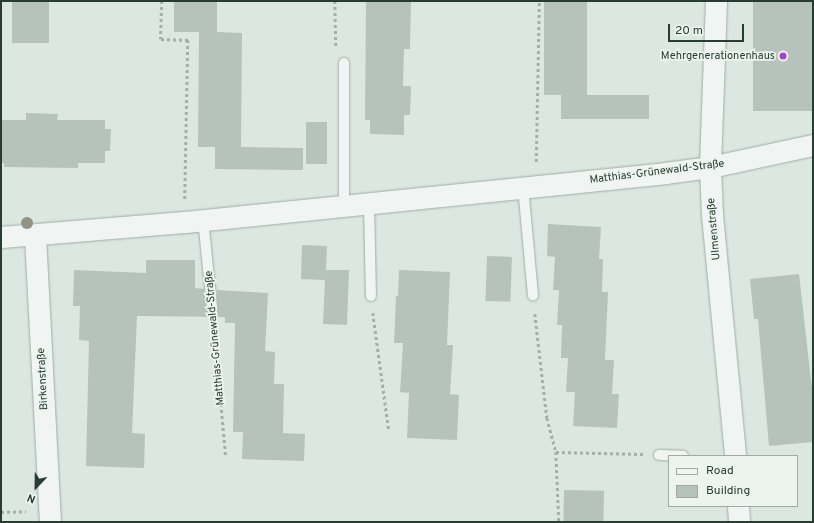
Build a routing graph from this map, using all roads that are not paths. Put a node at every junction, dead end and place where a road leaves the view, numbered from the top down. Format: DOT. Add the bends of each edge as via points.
graph roads {
  1 [pos="716,1"];
  2 [pos="344,63"];
  3 [pos="813,145"];
  4 [pos="710,167"];
  5 [pos="529,185"];
  6 [pos="368,203"];
  7 [pos="344,206"];
  8 [pos="194,220"];
  9 [pos="35,236"];
  10 [pos="1,237"];
  11 [pos="371,296"];
  12 [pos="533,296"];
  13 [pos="212,308"];
  14 [pos="659,455"];
  15 [pos="668,455"];
  16 [pos="735,455"];
  17 [pos="738,507"];
  18 [pos="50,522"];
  19 [pos="739,522"];
  1 -- 4 [label="street, Ulmenstraße"];
  2 -- 7 [label="lane"];
  3 -- 4 [label="street, Matthias-Grünewald-Straße"];
  4 -- 5 [label="street, Matthias-Grünewald-Straße"];
  4 -- 16 [label="street, Ulmenstraße" via="712,215"];
  5 -- 6 [label="street, Matthias-Grünewald-Straße"];
  5 -- 12 [label="lane"];
  6 -- 7 [label="street, Matthias-Grünewald-Straße"];
  6 -- 11 [label="lane"];
  7 -- 8 [label="street, Matthias-Grünewald-Straße"];
  8 -- 9 [label="street, Matthias-Grünewald-Straße"];
  8 -- 13 [label="lane, Matthias-Grünewald-Straße"];
  9 -- 10 [label="street, Matthias-Grünewald-Straße"];
  9 -- 18 [label="street, Birkenstraße"];
  14 -- 15 [label="lane"];
  17 -- 19 [label="street"];
}
